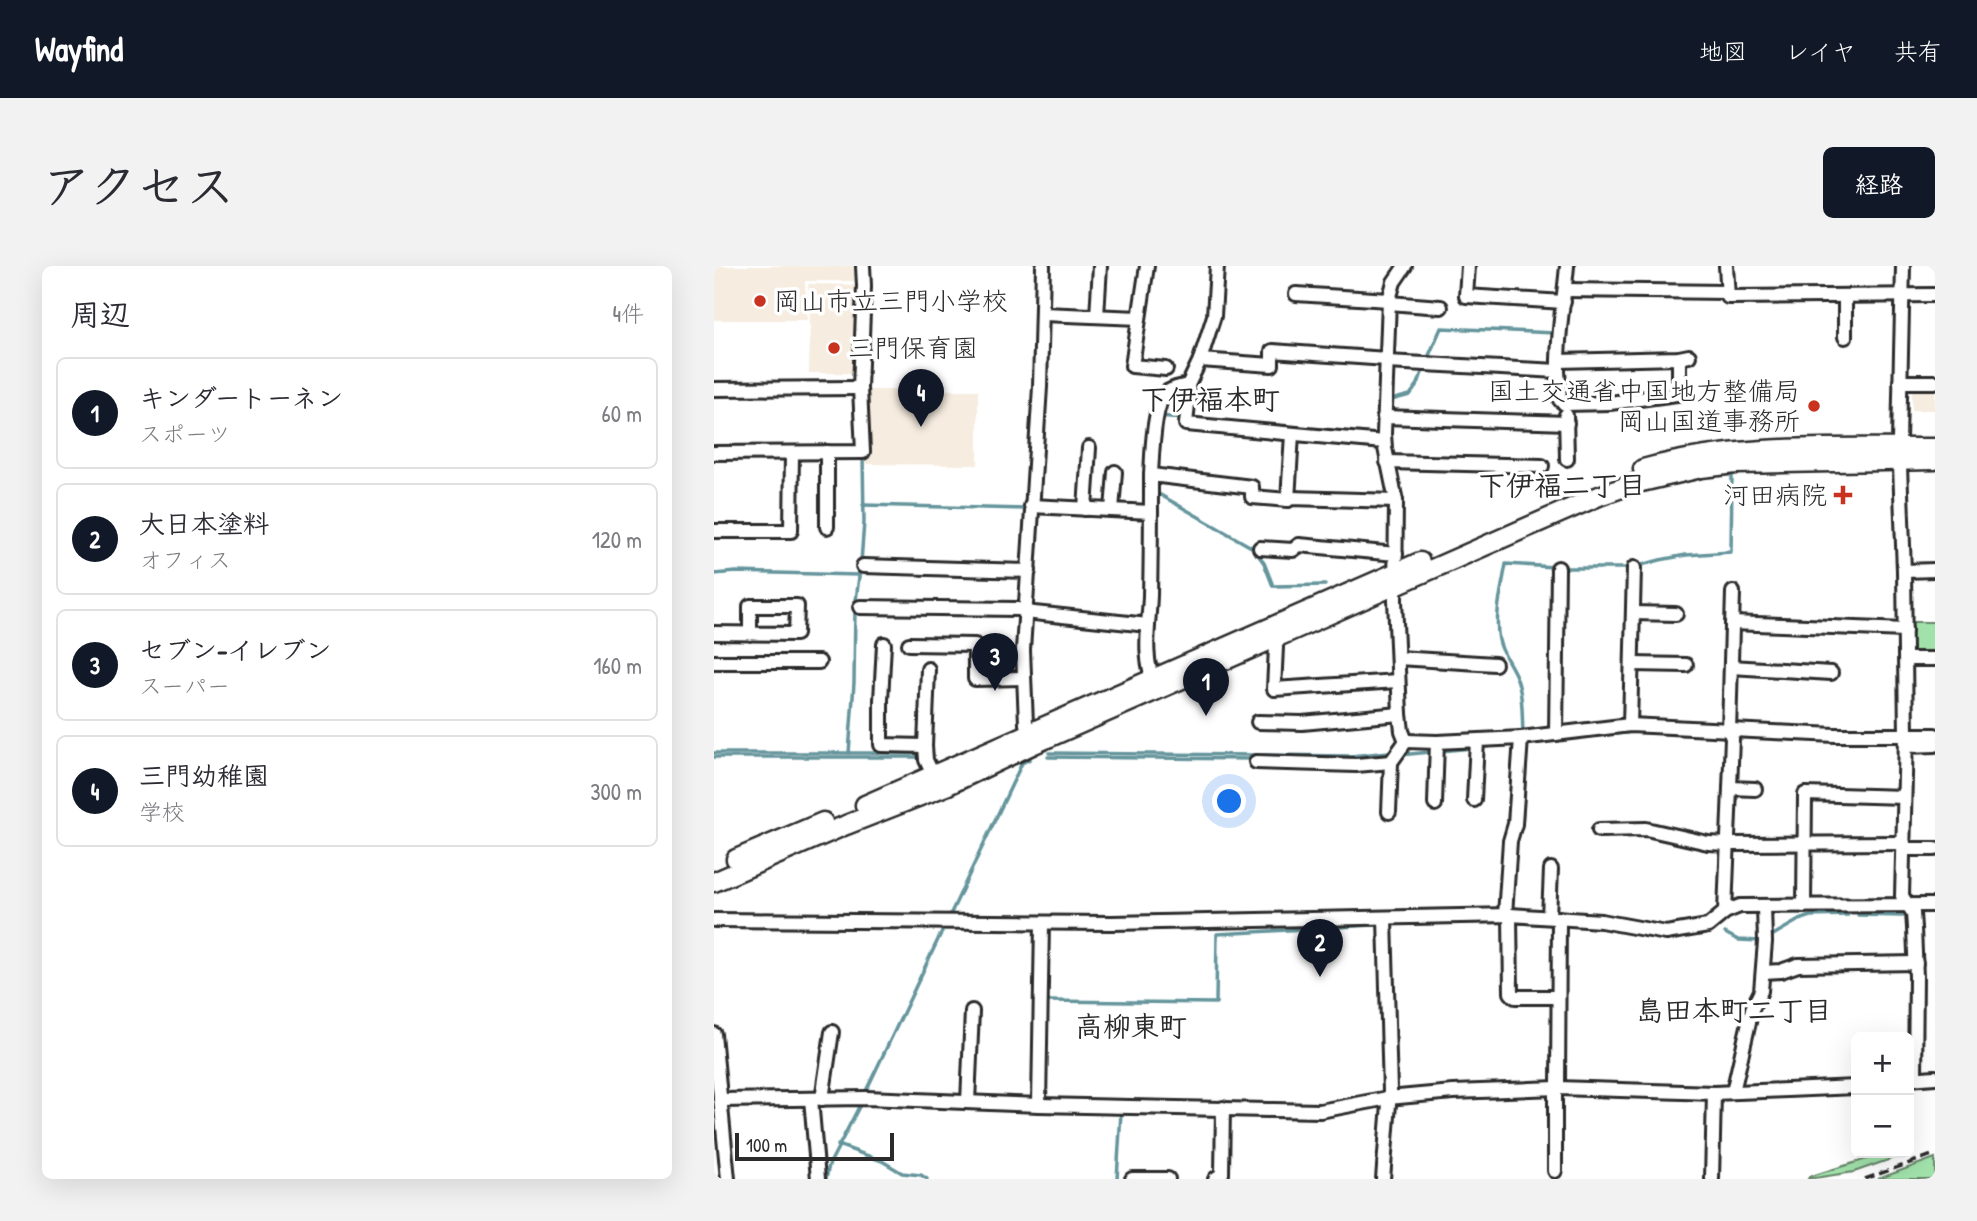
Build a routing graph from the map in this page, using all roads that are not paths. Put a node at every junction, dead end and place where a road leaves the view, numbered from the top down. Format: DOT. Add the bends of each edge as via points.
graph roads {
  1 [pos="863,266"];
  2 [pos="1043,266"];
  3 [pos="1100,266"];
  4 [pos="1147,266"];
  5 [pos="1217,266"];
  6 [pos="1405,266"];
  7 [pos="1468,266"];
  8 [pos="1567,266"];
  9 [pos="1726,266"];
  10 [pos="1903,266"];
  11 [pos="1385,267"];
  12 [pos="1396,278"];
  13 [pos="1727,292"];
  14 [pos="1296,294"];
  15 [pos="1935,295"];
  16 [pos="1564,296"];
  17 [pos="1845,296"];
  18 [pos="1902,296"];
  19 [pos="1389,302"];
  20 [pos="1441,307"];
  21 [pos="1043,314"];
  22 [pos="1097,316"];
  23 [pos="1139,318"];
  24 [pos="1845,337"];
  25 [pos="1200,360"];
  26 [pos="1387,360"];
  27 [pos="1558,366"];
  28 [pos="1166,369"];
  29 [pos="1679,377"];
  30 [pos="1900,382"];
  31 [pos="1935,382"];
  32 [pos="1188,385"];
  33 [pos="714,388"];
  34 [pos="860,388"];
  35 [pos="1684,393"];
  36 [pos="1565,404"];
  37 [pos="1384,417"];
  38 [pos="1567,423"];
  39 [pos="1292,434"];
  40 [pos="1384,442"];
  41 [pos="1089,448"];
  42 [pos="1935,448"];
  43 [pos="827,452"];
  44 [pos="714,453"];
  45 [pos="792,453"];
  46 [pos="1900,455"];
  47 [pos="1567,458"];
  48 [pos="1935,460"];
  49 [pos="1387,462"];
  50 [pos="1542,466"];
  51 [pos="1115,472"];
  52 [pos="1151,475"];
  53 [pos="1288,500"];
  54 [pos="1396,501"];
  55 [pos="1031,506"];
  56 [pos="1085,509"];
  57 [pos="1112,510"];
  58 [pos="1151,512"];
  59 [pos="827,527"];
  60 [pos="714,531"];
  61 [pos="1260,548"];
  62 [pos="1396,554"];
  63 [pos="863,566"];
  64 [pos="1558,568"];
  65 [pos="1634,568"];
  66 [pos="1904,570"];
  67 [pos="1935,570"];
  68 [pos="1029,571"];
  69 [pos="1395,579"];
  70 [pos="1733,592"];
  71 [pos="860,607"];
  72 [pos="1025,611"];
  73 [pos="1633,613"];
  74 [pos="1676,614"];
  75 [pos="1732,623"];
  76 [pos="1148,625"];
  77 [pos="1905,631"];
  78 [pos="714,633"];
  79 [pos="750,634"];
  80 [pos="1270,634"];
  81 [pos="884,644"];
  82 [pos="909,645"];
  83 [pos="1398,658"];
  84 [pos="1906,659"];
  85 [pos="1935,659"];
  86 [pos="714,662"];
  87 [pos="818,662"];
  88 [pos="1495,664"];
  89 [pos="1632,664"];
  90 [pos="1686,665"];
  91 [pos="1731,667"];
  92 [pos="928,669"];
  93 [pos="1831,673"];
  94 [pos="1024,678"];
  95 [pos="1398,681"];
  96 [pos="1154,684"];
  97 [pos="1400,714"];
  98 [pos="1258,722"];
  99 [pos="1630,725"];
  100 [pos="1556,734"];
  101 [pos="1730,734"];
  102 [pos="1935,735"];
  103 [pos="1032,738"];
  104 [pos="1906,741"];
  105 [pos="1521,742"];
  106 [pos="1477,745"];
  107 [pos="1935,745"];
  108 [pos="925,746"];
  109 [pos="1437,749"];
  110 [pos="1397,753"];
  111 [pos="1256,762"];
  112 [pos="941,780"];
  113 [pos="1730,788"];
  114 [pos="1755,789"];
  115 [pos="1904,797"];
  116 [pos="1475,800"];
  117 [pos="1435,804"];
  118 [pos="1389,812"];
  119 [pos="844,819"];
  120 [pos="1599,830"];
  121 [pos="1805,843"];
  122 [pos="1728,844"];
  123 [pos="1904,846"];
  124 [pos="1935,849"];
  125 [pos="714,869"];
  126 [pos="1551,869"];
  127 [pos="714,882"];
  128 [pos="1908,905"];
  129 [pos="1935,905"];
  130 [pos="1764,906"];
  131 [pos="1804,906"];
  132 [pos="1725,912"];
  133 [pos="1554,918"];
  134 [pos="1509,919"];
  135 [pos="714,920"];
  136 [pos="1042,923"];
  137 [pos="1385,923"];
  138 [pos="1916,963"];
  139 [pos="1763,972"];
  140 [pos="1558,997"];
  141 [pos="972,1010"];
  142 [pos="832,1032"];
  143 [pos="1914,1032"];
  144 [pos="714,1034"];
  145 [pos="1935,1077"];
  146 [pos="1914,1078"];
  147 [pos="1851,1087"];
  148 [pos="1556,1088"];
  149 [pos="1733,1092"];
  150 [pos="1714,1093"];
  151 [pos="1388,1098"];
  152 [pos="817,1099"];
  153 [pos="720,1100"];
  154 [pos="968,1102"];
  155 [pos="1039,1105"];
  156 [pos="1223,1108"];
  157 [pos="1555,1171"];
  158 [pos="728,1179"];
  159 [pos="818,1179"];
  160 [pos="1132,1179"];
  161 [pos="1168,1179"];
  162 [pos="1215,1179"];
  163 [pos="1383,1179"];
  164 [pos="1712,1179"];
  1 -- 34 [label="street"];
  2 -- 21 [label="street"];
  3 -- 22 [label="street"];
  4 -- 23 [label="street"];
  5 -- 25 [label="street" via="1214,316"];
  6 -- 12 [label="street"];
  7 -- 16 [label="street" via="1466,296"];
  8 -- 16 [label="street"];
  9 -- 13 [label="street"];
  10 -- 18 [label="street"];
  11 -- 12 [label="street"];
  12 -- 19 [label="street"];
  13 -- 16 [label="street"];
  13 -- 17 [label="street" via="1728,297"];
  14 -- 19 [label="street"];
  15 -- 18 [label="street"];
  16 -- 27 [label="street"];
  17 -- 18 [label="street"];
  17 -- 24 [label="street"];
  18 -- 30 [label="street"];
  19 -- 20 [label="street"];
  19 -- 26 [label="street"];
  21 -- 22 [label="street"];
  21 -- 55 [label="street"];
  22 -- 23 [label="street"];
  23 -- 28 [label="street" via="1132,366"];
  25 -- 26 [label="street" via="1272,365 1272,351"];
  25 -- 32 [label="street"];
  26 -- 27 [label="street"];
  26 -- 37 [label="street"];
  27 -- 29 [label="street" via="1684,357"];
  27 -- 36 [label="street" via="1560,400"];
  30 -- 31 [label="street"];
  30 -- 46 [label="street"];
  32 -- 39 [label="street" via="1186,424"];
  32 -- 52 [label="street" via="1164,395 1157,416"];
  33 -- 34 [label="street"];
  34 -- 43 [label="street" via="863,452"];
  35 -- 36 [label="street"];
  36 -- 38 [label="street"];
  37 -- 38 [label="street"];
  37 -- 40 [label="street"];
  38 -- 47 [label="street"];
  39 -- 40 [label="street"];
  39 -- 53 [label="street"];
  40 -- 49 [label="street"];
  41 -- 56 [label="street"];
  42 -- 46 [label="street"];
  43 -- 45 [label="street"];
  43 -- 59 [label="street"];
  44 -- 45 [label="street"];
  45 -- 60 [label="street" via="791,531"];
  46 -- 48 [label="street"];
  46 -- 66 [label="street"];
  46 -- 69 [label="street" via="1771,456 1736,464 1700,462 1667,469 1519,524"];
  49 -- 50 [label="street"];
  49 -- 54 [label="street"];
  51 -- 57 [label="street"];
  52 -- 53 [label="street" via="1252,486 1252,497"];
  52 -- 58 [label="street"];
  53 -- 54 [label="street"];
  54 -- 62 [label="street"];
  55 -- 56 [label="street"];
  55 -- 68 [label="street"];
  56 -- 57 [label="street"];
  57 -- 58 [label="street"];
  58 -- 76 [label="street"];
  61 -- 62 [label="street" via="1293,550 1299,545"];
  62 -- 69 [label="street"];
  63 -- 68 [label="street"];
  64 -- 100 [label="street"];
  65 -- 73 [label="street"];
  66 -- 67 [label="street"];
  66 -- 77 [label="street"];
  68 -- 72 [label="street"];
  69 -- 80 [label="street"];
  69 -- 83 [label="street"];
  70 -- 75 [label="street"];
  71 -- 72 [label="street"];
  72 -- 76 [label="street"];
  72 -- 94 [label="street"];
  73 -- 74 [label="street"];
  73 -- 89 [label="street"];
  75 -- 77 [label="street"];
  75 -- 91 [label="street"];
  76 -- 96 [label="street" via="1147,664"];
  77 -- 84 [label="street"];
  78 -- 79 [label="street"];
  80 -- 95 [label="street" via="1276,647 1274,690"];
  80 -- 96 [label="street"];
  81 -- 108 [label="street" via="881,745"];
  82 -- 94 [label="street" via="975,645 975,679"];
  83 -- 88 [label="street"];
  83 -- 95 [label="street"];
  84 -- 85 [label="street"];
  84 -- 104 [label="street"];
  86 -- 87 [label="street"];
  89 -- 90 [label="street"];
  89 -- 99 [label="street"];
  91 -- 93 [label="street"];
  91 -- 101 [label="street"];
  92 -- 108 [label="street"];
  94 -- 103 [label="street" via="1026,724"];
  95 -- 97 [label="street"];
  96 -- 103 [label="street"];
  97 -- 98 [label="street"];
  97 -- 110 [label="street"];
  99 -- 100 [label="street"];
  99 -- 101 [label="street"];
  100 -- 105 [label="street"];
  101 -- 104 [label="street"];
  101 -- 113 [label="street"];
  102 -- 104 [label="street"];
  103 -- 112 [label="street"];
  104 -- 107 [label="street"];
  104 -- 115 [label="street"];
  105 -- 106 [label="street"];
  105 -- 134 [label="street" via="1510,841"];
  106 -- 109 [label="street"];
  106 -- 116 [label="street"];
  108 -- 112 [label="street" via="926,760"];
  109 -- 110 [label="street"];
  109 -- 117 [label="street"];
  110 -- 111 [label="street" via="1356,765"];
  110 -- 118 [label="street"];
  112 -- 119 [label="street"];
  112 -- 119 [label="street" via="945,778 912,792 884,797"];
  113 -- 114 [label="street"];
  113 -- 122 [label="street"];
  115 -- 121 [label="street" via="1805,794"];
  115 -- 123 [label="street"];
  119 -- 125 [label="street"];
  119 -- 127 [label="street"];
  120 -- 122 [label="street" via="1646,829"];
  121 -- 122 [label="street"];
  121 -- 123 [label="street"];
  121 -- 131 [label="street"];
  122 -- 132 [label="street"];
  123 -- 124 [label="street"];
  123 -- 128 [label="street" via="1902,897"];
  126 -- 133 [label="street"];
  128 -- 129 [label="street"];
  128 -- 131 [label="street"];
  128 -- 138 [label="street" via="1913,913"];
  130 -- 131 [label="street"];
  130 -- 132 [label="street"];
  130 -- 139 [label="street"];
  132 -- 133 [label="street" via="1708,926 1666,933"];
  133 -- 134 [label="street"];
  133 -- 140 [label="street"];
  134 -- 137 [label="street"];
  134 -- 140 [label="street" via="1510,993 1514,997"];
  135 -- 136 [label="street"];
  136 -- 137 [label="street"];
  136 -- 155 [label="street"];
  137 -- 151 [label="street"];
  138 -- 139 [label="street" via="1798,964"];
  138 -- 143 [label="street"];
  139 -- 149 [label="street"];
  140 -- 148 [label="street"];
  141 -- 154 [label="street"];
  142 -- 152 [label="street"];
  144 -- 153 [label="street"];
  145 -- 146 [label="street"];
  147 -- 149 [label="street"];
  148 -- 150 [label="street"];
  148 -- 151 [label="street"];
  148 -- 157 [label="street"];
  149 -- 150 [label="street"];
  150 -- 164 [label="street"];
  151 -- 156 [label="street" via="1320,1111"];
  151 -- 163 [label="street"];
  152 -- 153 [label="street"];
  152 -- 154 [label="street"];
  152 -- 159 [label="street"];
  153 -- 158 [label="street"];
  154 -- 155 [label="street"];
  155 -- 156 [label="street"];
  156 -- 162 [label="street" via="1222,1174"];
  160 -- 161 [label="street"];
}
